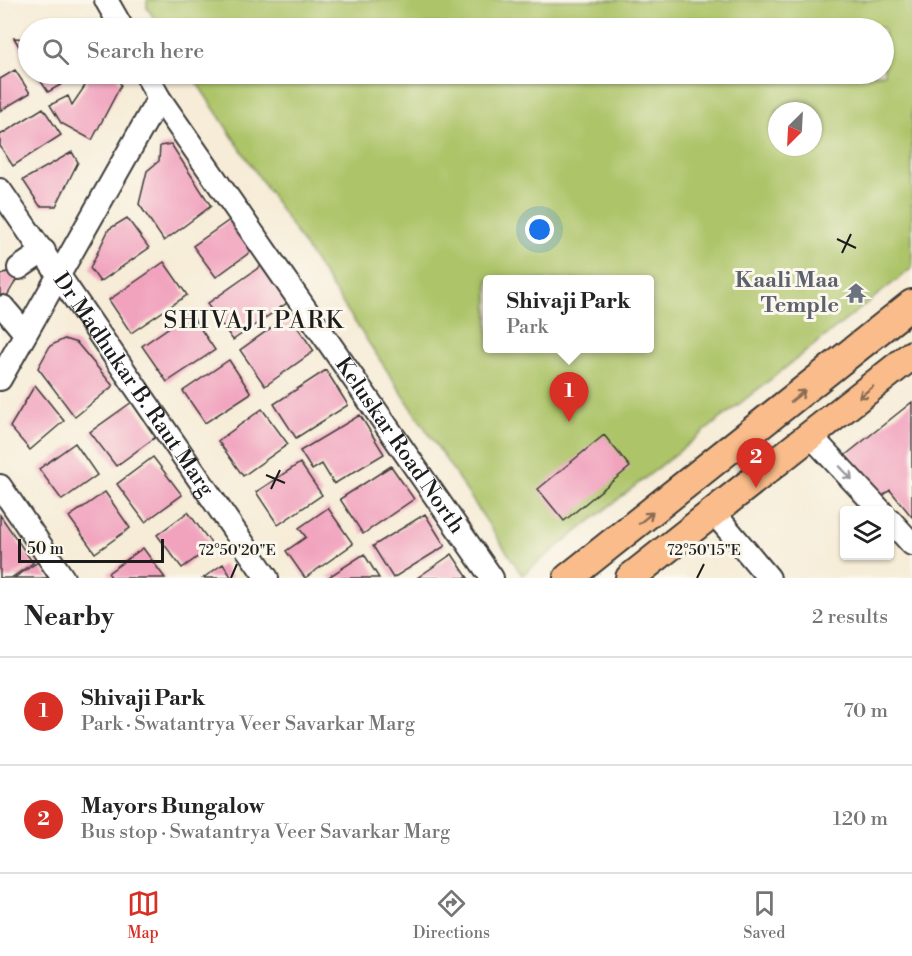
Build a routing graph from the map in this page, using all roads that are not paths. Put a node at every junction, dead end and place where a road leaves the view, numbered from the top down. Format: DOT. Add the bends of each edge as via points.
graph roads {
  1 [pos="106,0"];
  2 [pos="116,18"];
  3 [pos="151,84"];
  4 [pos="159,98"];
  5 [pos="0,190"];
  6 [pos="44,251"];
  7 [pos="19,268"];
  8 [pos="58,273"];
  9 [pos="912,304"];
  10 [pos="3,308"];
  11 [pos="25,333"];
  12 [pos="912,355"];
  13 [pos="0,379"];
  14 [pos="811,436"];
  15 [pos="0,486"];
  16 [pos="877,506"];
  17 [pos="714,513"];
  18 [pos="894,524"];
  19 [pos="912,544"];
  20 [pos="63,578"];
  21 [pos="267,578"];
  22 [pos="492,578"];
  23 [pos="568,578"];
  24 [pos="630,578"];
  25 [pos="769,578"];
  1 -- 2 [label="street"];
  3 -- 4 [label="street, Keluskar Road North"];
  4 -- 8 [label="street"];
  4 -- 22 [label="street, Keluskar Road North"];
  5 -- 6 [label="street, Dr Madhukar B. Raut Marg"];
  6 -- 7 [label="street"];
  6 -- 8 [label="street, Dr Madhukar B. Raut Marg"];
  8 -- 11 [label="street"];
  8 -- 21 [label="street, Dr Madhukar B. Raut Marg"];
  23 -- 9 [label="main road, one-way"];
  10 -- 11 [label="street"];
  11 -- 13 [label="street"];
  12 -- 14 [label="main road, one-way"];
  14 -- 16 [label="street, one-way"];
  14 -- 17 [label="main road"];
  15 -- 20 [label="street"];
  17 -- 24 [label="main road"];
  17 -- 25 [label="street"];
  18 -- 19 [label="street"];
}
